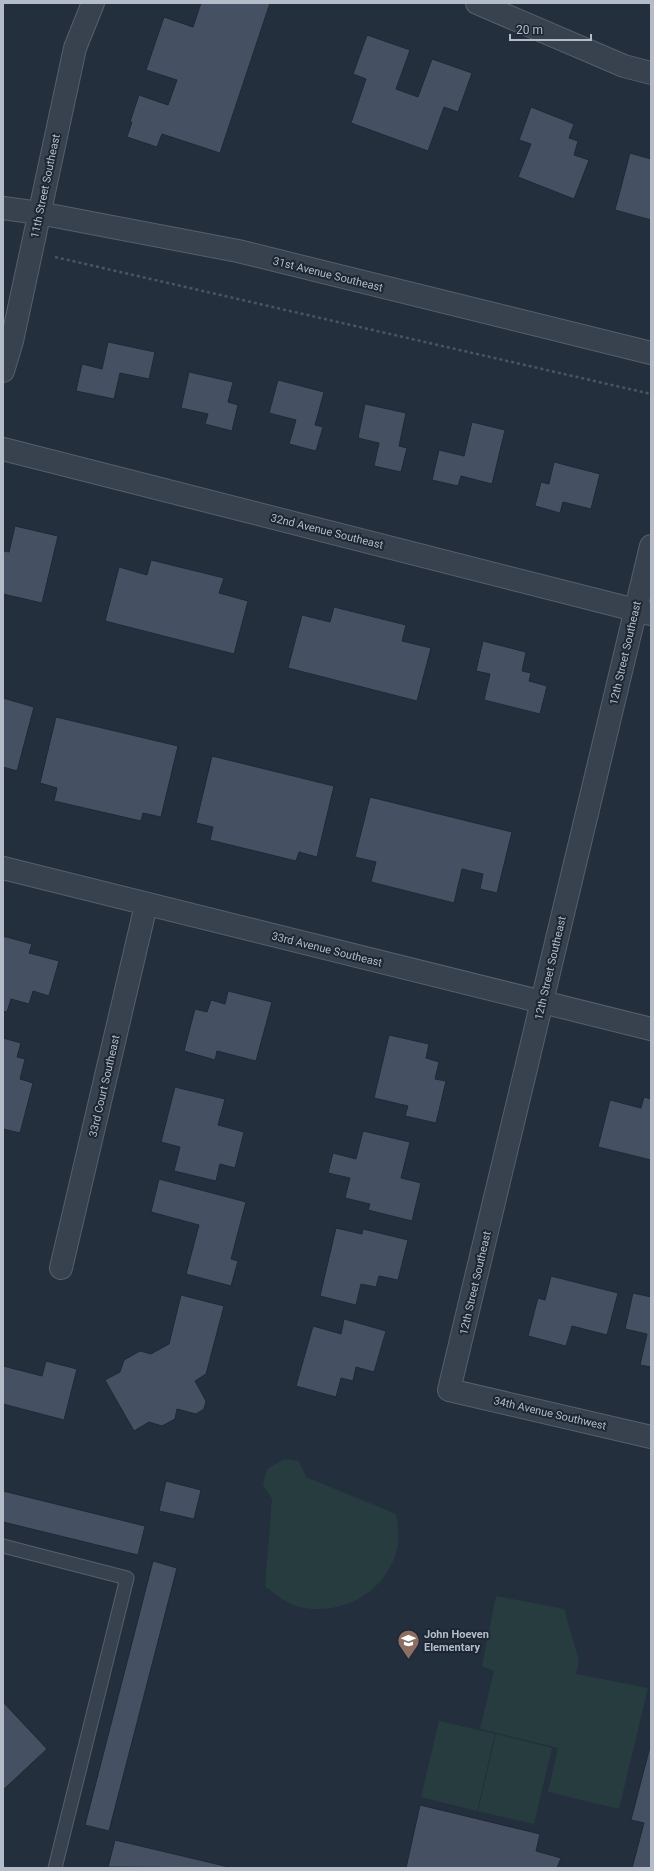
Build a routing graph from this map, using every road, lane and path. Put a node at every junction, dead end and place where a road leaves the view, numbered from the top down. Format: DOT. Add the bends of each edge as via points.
graph roads {
  1 [pos="93,3"];
  2 [pos="477,3"];
  3 [pos="651,73"];
  4 [pos="3,208"];
  5 [pos="39,213"];
  6 [pos="31,254"];
  7 [pos="651,353"];
  8 [pos="3,371"];
  9 [pos="651,394"];
  10 [pos="3,449"];
  11 [pos="651,546"];
  12 [pos="643,612"];
  13 [pos="3,868"];
  14 [pos="146,905"];
  15 [pos="542,1002"];
  16 [pos="651,1030"];
  17 [pos="61,1268"];
  18 [pos="449,1390"];
  19 [pos="651,1437"];
  20 [pos="3,1546"];
  21 [pos="55,1868"];
  1 -- 5 [label="street, 11th Street Southeast" via="76,48"];
  2 -- 3 [label="street" via="624,66"];
  4 -- 5 [label="street, 31st Avenue Southeast"];
  5 -- 6 [label="street, 11th Street Southeast"];
  5 -- 7 [label="street, 31st Avenue Southeast" via="238,251"];
  6 -- 8 [label="street, 11th Street Southeast"];
  6 -- 9 [label="path" via="67,259"];
  10 -- 12 [label="street, 32nd Avenue Southeast"];
  11 -- 12 [label="street, 12th Street Southeast"];
  12 -- 15 [label="street, 12th Street Southeast"];
  13 -- 14 [label="street, 33rd Avenue Southeast"];
  14 -- 15 [label="street, 33rd Avenue Southeast"];
  14 -- 17 [label="street, 33rd Court Southeast"];
  15 -- 16 [label="street, 33rd Avenue Southeast"];
  15 -- 18 [label="street, 12th Street Southeast"];
  18 -- 19 [label="street, 34th Avenue Southwest"];
  20 -- 21 [label="lane" via="128,1578"];
}
